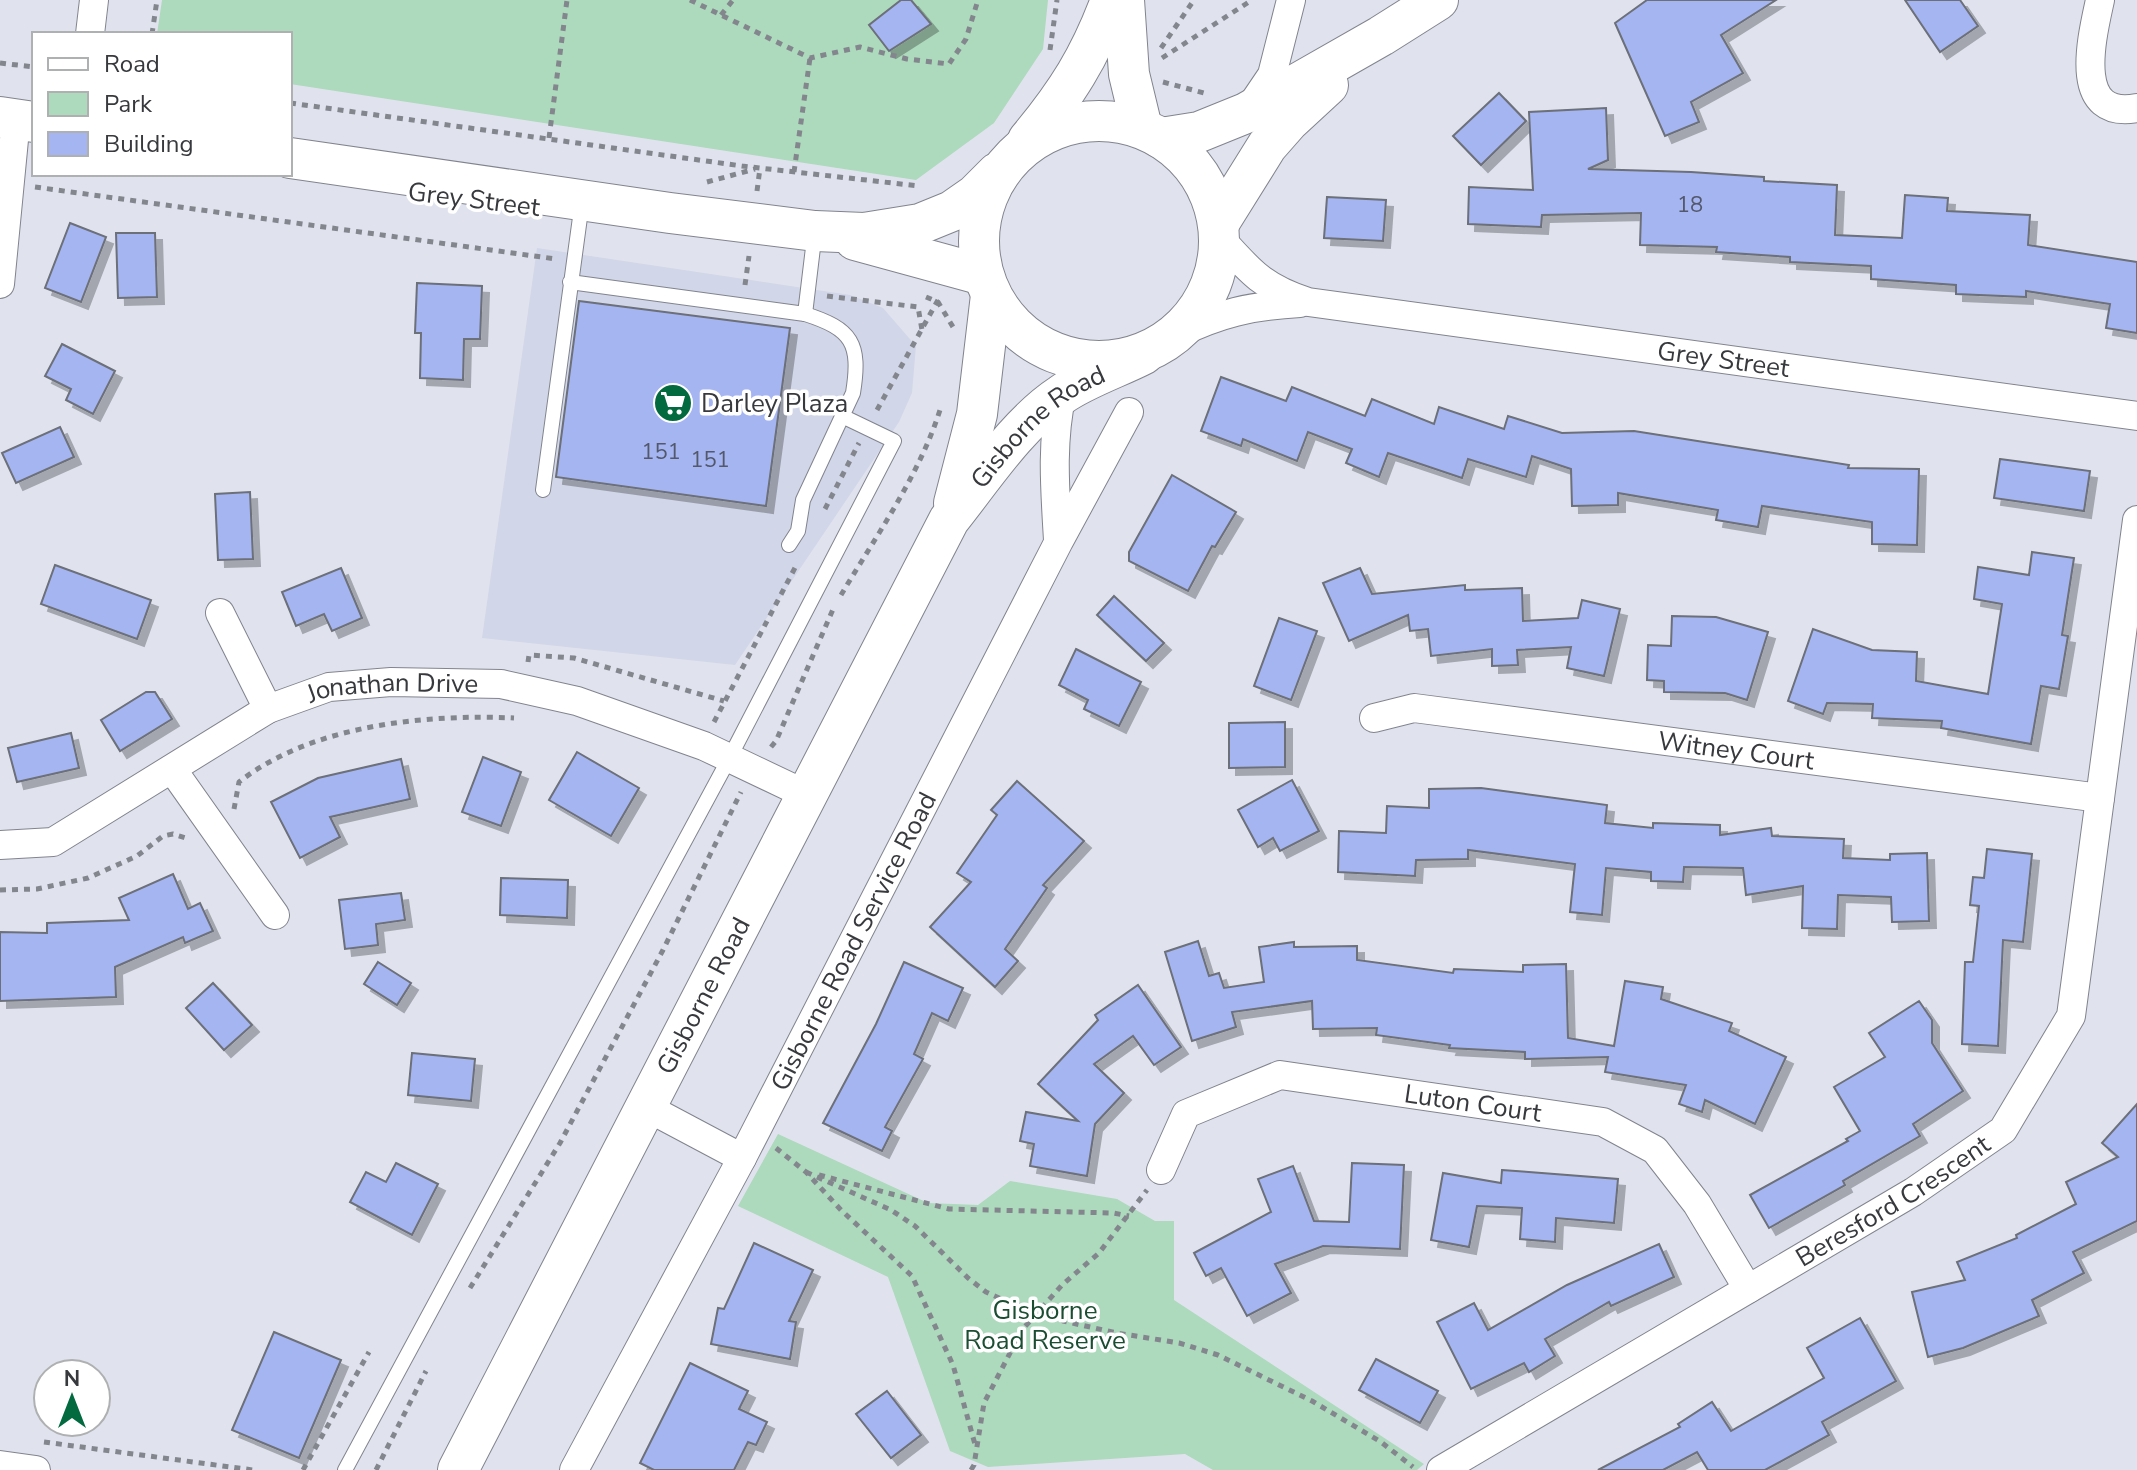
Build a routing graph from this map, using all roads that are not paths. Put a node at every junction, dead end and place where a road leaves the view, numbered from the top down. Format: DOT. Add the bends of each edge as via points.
graph roads {
  1 [pos="94,0"];
  2 [pos="1111,0"];
  3 [pos="1124,0"];
  4 [pos="1291,0"];
  5 [pos="1438,0"];
  6 [pos="2100,0"];
  7 [pos="90,32"];
  8 [pos="1381,36"];
  9 [pos="2137,108"];
  10 [pos="1232,119"];
  11 [pos="16,130"];
  12 [pos="1152,133"];
  13 [pos="292,158"];
  14 [pos="1012,158"];
  15 [pos="292,176"];
  16 [pos="581,205"];
  17 [pos="1220,230"];
  18 [pos="815,231"];
  19 [pos="570,282"];
  20 [pos="0,284"];
  21 [pos="987,285"];
  22 [pos="1308,302"];
  23 [pos="805,314"];
  24 [pos="1160,344"];
  25 [pos="1062,393"];
  26 [pos="1129,412"];
  27 [pos="842,416"];
  28 [pos="2137,416"];
  29 [pos="543,490"];
  30 [pos="949,520"];
  31 [pos="2137,520"];
  32 [pos="1059,541"];
  33 [pos="789,545"];
  34 [pos="220,613"];
  35 [pos="268,709"];
  36 [pos="1374,718"];
  37 [pos="741,763"];
  38 [pos="172,769"];
  39 [pos="807,795"];
  40 [pos="2100,798"];
  41 [pos="0,845"];
  42 [pos="275,915"];
  43 [pos="646,1107"];
  44 [pos="742,1158"];
  45 [pos="1161,1170"];
  46 [pos="1748,1289"];
  47 [pos="0,1465"];
  48 [pos="36,1470"];
  49 [pos="345,1470"];
  50 [pos="458,1470"];
  51 [pos="574,1470"];
  52 [pos="1441,1470"];
  1 -- 7 [label="street"];
  2 -- 14 [label="main road" via="1066,94"];
  3 -- 12 [label="main road" via="1129,74"];
  4 -- 10 [label="street" via="1272,75"];
  5 -- 8 [label="main road"];
  6 -- 9 [label="street" via="2091,43 2094,88 2104,104 2119,111"];
  8 -- 10 [label="main road"];
  8 -- 17 [label="main road" via="1267,146"];
  10 -- 12 [label="main road" via="1199,132"];
  11 -- 20 [label="street"];
  12 -- 14 [label="main road" via="1110,121 1079,122 1048,132"];
  12 -- 17 [label="main road" via="1189,160 1208,189"];
  13 -- 16 [label="main road, Grey Street"];
  14 -- 18 [label="main road, Grey Street" via="975,195 920,224 864,233"];
  14 -- 21 [label="main road" via="985,201 978,238"];
  15 -- 16 [label="main road, Grey Street" via="533,207"];
  16 -- 18 [label="main road, Grey Street"];
  16 -- 19 [label="lane"];
  17 -- 22 [label="street, Grey Street" via="1254,275 1280,293"];
  17 -- 24 [label="main road" via="1210,292 1195,316"];
  18 -- 21 [label="main road, Grey Street"];
  18 -- 23 [label="lane"];
  19 -- 23 [label="lane"];
  19 -- 29 [label="lane"];
  21 -- 24 [label="main road" via="1012,325 1040,347 1073,359 1109,362"];
  21 -- 30 [label="main road, Gisborne Road" via="977,414"];
  22 -- 24 [label="street, Grey Street" via="1210,318"];
  22 -- 28 [label="street, Grey Street"];
  23 -- 27 [label="lane" via="831,322 852,340 856,374"];
  24 -- 25 [label="main road, Gisborne Road"];
  25 -- 30 [label="main road, Gisborne Road" via="1031,420"];
  25 -- 32 [label="street" via="1053,458"];
  26 -- 32 [label="street, Gisborne Road Service Road"];
  27 -- 33 [label="lane" via="803,500 798,531"];
  27 -- 37 [label="lane" via="894,441"];
  30 -- 39 [label="main road, Gisborne Road"];
  31 -- 40 [label="street, Beresford Crescent"];
  32 -- 44 [label="street, Gisborne Road Service Road"];
  34 -- 35 [label="street"];
  35 -- 37 [label="street, Jonathan Drive" via="329,687 501,684 577,701"];
  35 -- 38 [label="street, Jonathan Drive"];
  36 -- 40 [label="street, Witney Court" via="1414,708"];
  37 -- 39 [label="street, Jonathan Drive"];
  37 -- 49 [label="lane"];
  38 -- 41 [label="street, Jonathan Drive" via="53,842"];
  38 -- 42 [label="street"];
  39 -- 43 [label="main road, Gisborne Road"];
  40 -- 46 [label="street, Beresford Crescent" via="2071,1016 2003,1130 1913,1192"];
  43 -- 44 [label="street"];
  43 -- 50 [label="main road, Gisborne Road"];
  44 -- 51 [label="street, Gisborne Road Service Road"];
  45 -- 46 [label="street, Luton Court" via="1186,1114 1280,1075 1603,1122 1655,1150 1697,1204"];
  46 -- 52 [label="street, Beresford Crescent"];
  47 -- 48 [label="street"];
}
